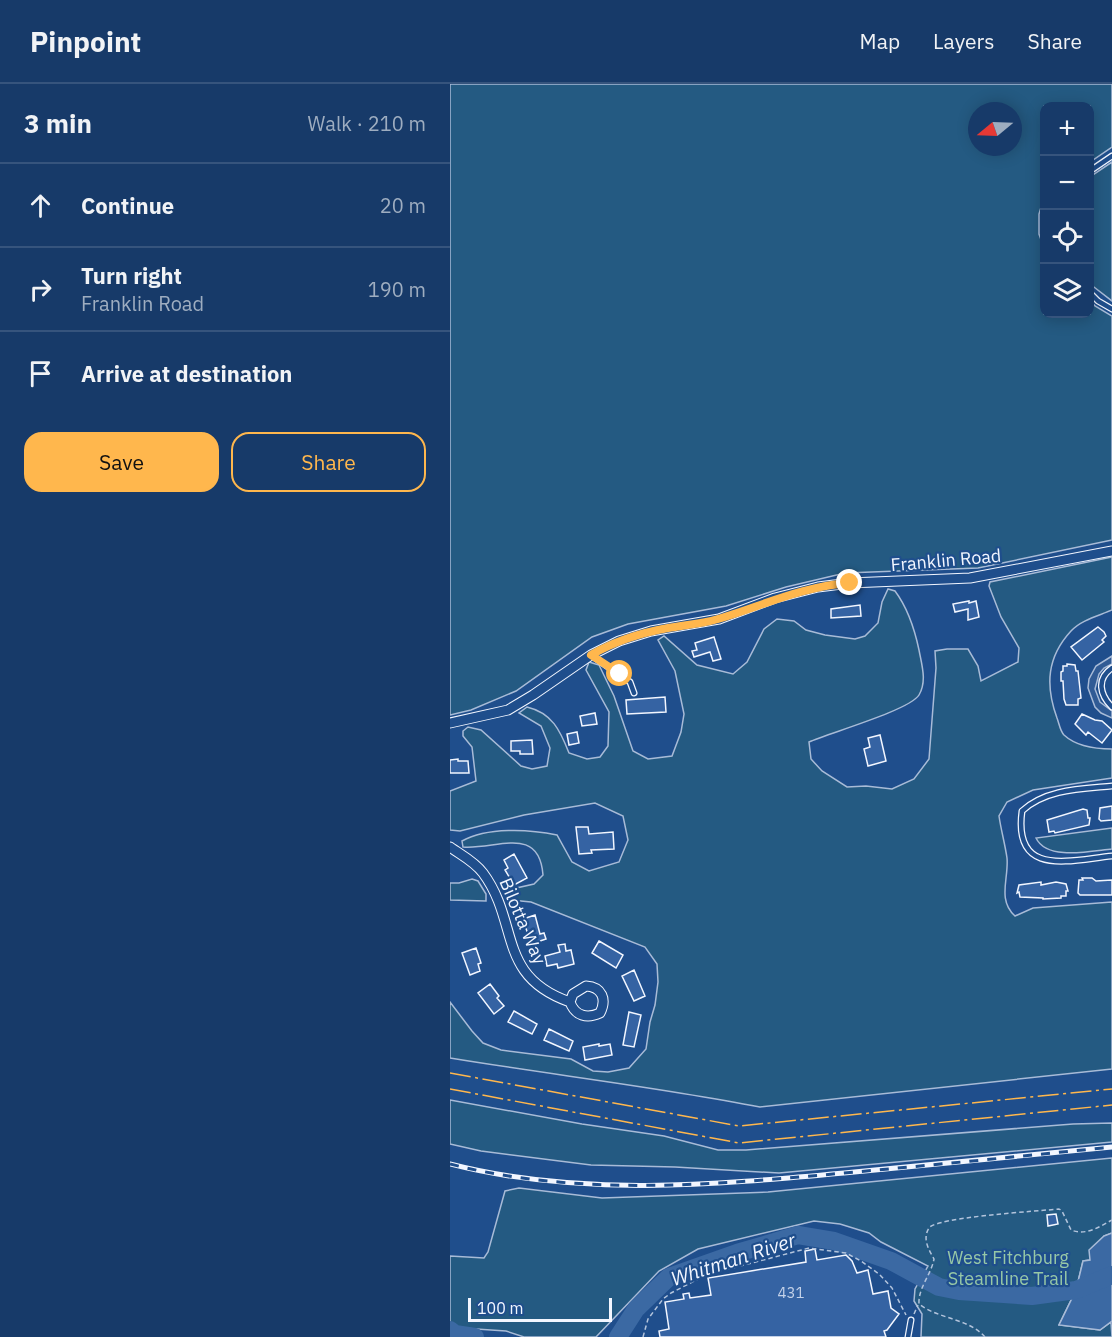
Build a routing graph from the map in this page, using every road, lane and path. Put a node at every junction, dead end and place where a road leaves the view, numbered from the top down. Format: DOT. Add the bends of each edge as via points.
graph roads {
  1 [pos="1112,156"];
  2 [pos="1094,168"];
  3 [pos="1094,297"];
  4 [pos="1112,309"];
  5 [pos="1112,551"];
  6 [pos="591,655"];
  7 [pos="1112,668"];
  8 [pos="634,693"];
  9 [pos="1112,707"];
  10 [pos="450,723"];
  11 [pos="1112,786"];
  12 [pos="450,847"];
  13 [pos="1112,856"];
  14 [pos="570,1002"];
  15 [pos="1112,1220"];
  16 [pos="919,1304"];
  17 [pos="911,1320"];
  18 [pos="643,1337"];
  19 [pos="908,1337"];
  20 [pos="985,1337"];
  1 -- 2 [label="lane"];
  3 -- 4 [label="lane"];
  5 -- 6 [label="street, Franklin Road" via="970,578 818,586 712,621 651,631"];
  6 -- 8 [label="lane" via="630,682"];
  6 -- 10 [label="street, Franklin Road" via="508,710"];
  7 -- 9 [label="lane" via="1103,676 1100,686"];
  11 -- 13 [label="lane" via="1040,797 1022,811 1021,824 1024,842 1039,859 1053,862"];
  12 -- 14 [label="street, Bilotta Way" via="482,871 490,884 526,974 553,996"];
  15 -- 16 [label="path" via="1078,1233 1071,1230 1059,1209 935,1223 926,1238 934,1259 918,1296"];
  16 -- 17 [label="path"];
  16 -- 20 [label="path"];
  17 -- 18 [label="path" via="892,1288 861,1261 846,1253 809,1248 706,1275 671,1293 648,1319"];
  17 -- 19 [label="lane"];
}
